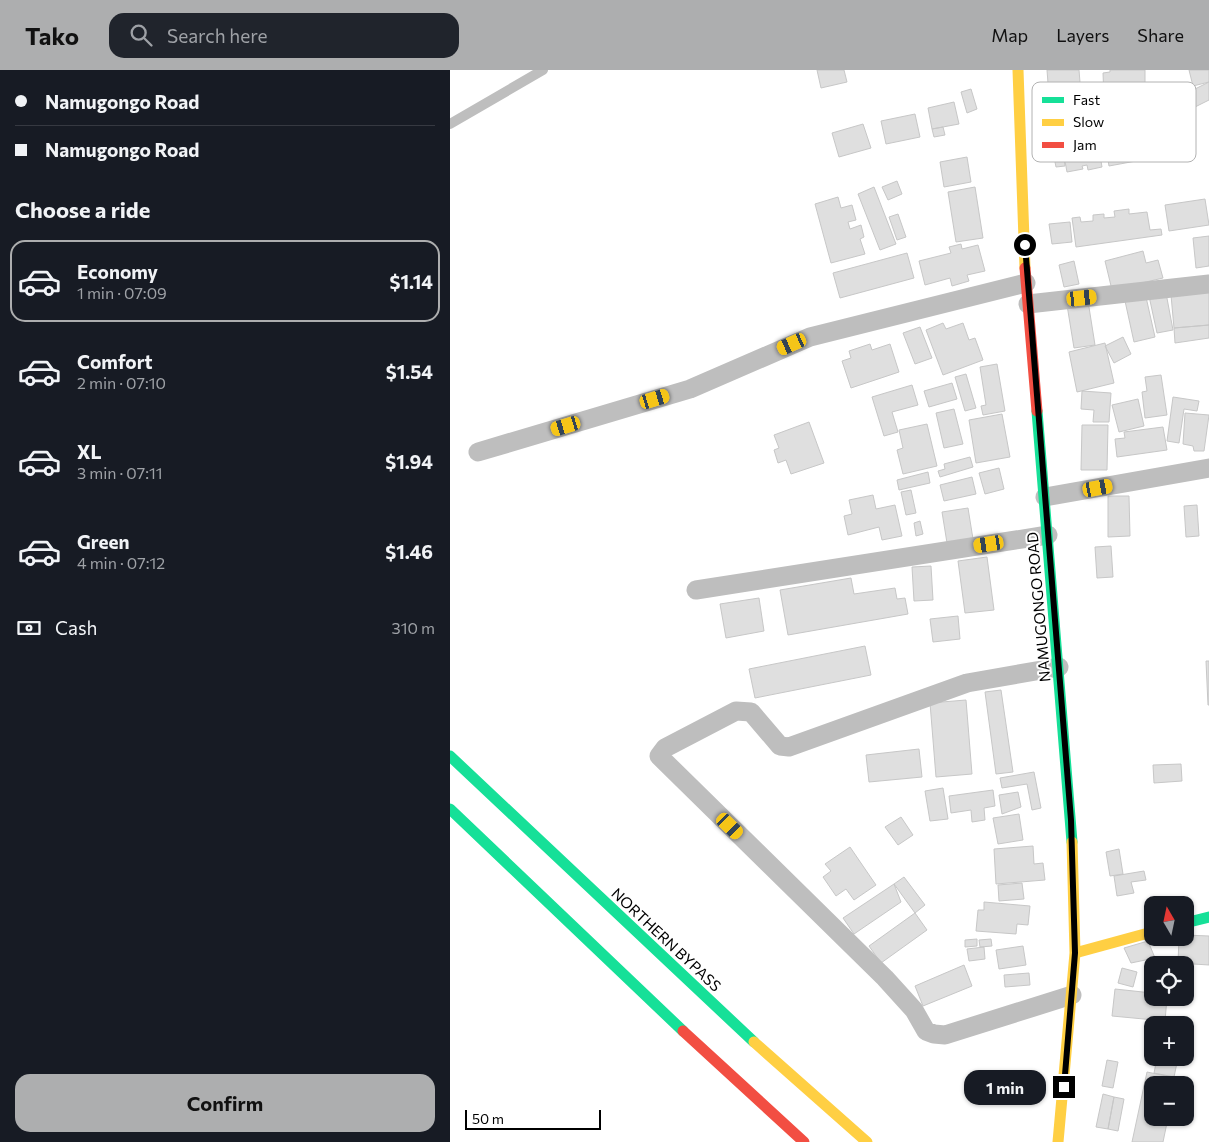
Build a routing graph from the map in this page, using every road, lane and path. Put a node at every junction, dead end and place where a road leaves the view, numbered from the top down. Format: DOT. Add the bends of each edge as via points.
graph roads {
  1 [pos="543,70"];
  2 [pos="1018,70"];
  3 [pos="450,124"];
  4 [pos="1026,284"];
  5 [pos="1209,284"];
  6 [pos="1028,304"];
  7 [pos="478,452"];
  8 [pos="1209,468"];
  9 [pos="1044,497"];
  10 [pos="1048,535"];
  11 [pos="696,590"];
  12 [pos="1059,667"];
  13 [pos="450,756"];
  14 [pos="450,808"];
  15 [pos="1209,917"];
  16 [pos="1194,921"];
  17 [pos="1144,934"];
  18 [pos="1075,953"];
  19 [pos="1072,995"];
  20 [pos="804,1142"];
  21 [pos="867,1142"];
  22 [pos="1058,1142"];
  1 -- 3 [label="lane"];
  2 -- 4 [label="main road, NAMUGONGO ROAD"];
  4 -- 6 [label="main road, NAMUGONGO ROAD"];
  4 -- 7 [label="street" via="810,337 690,389"];
  5 -- 6 [label="street"];
  6 -- 9 [label="main road, NAMUGONGO ROAD"];
  8 -- 9 [label="street"];
  9 -- 10 [label="main road, NAMUGONGO ROAD"];
  10 -- 11 [label="street"];
  10 -- 12 [label="main road, NAMUGONGO ROAD"];
  12 -- 18 [label="main road, NAMUGONGO ROAD" via="1071,820"];
  12 -- 19 [label="street" via="967,683 789,747 780,746 751,712 736,711 665,748 659,756 885,978 914,1010 926,1031 945,1035"];
  13 -- 21 [label="main road, NORTHERN BYPASS" via="621,920"];
  14 -- 20 [label="main road"];
  15 -- 16 [label="main road"];
  17 -- 18 [label="main road"];
  18 -- 19 [label="main road, NAMUGONGO ROAD"];
  19 -- 22 [label="main road, NAMUGONGO ROAD"];
}
